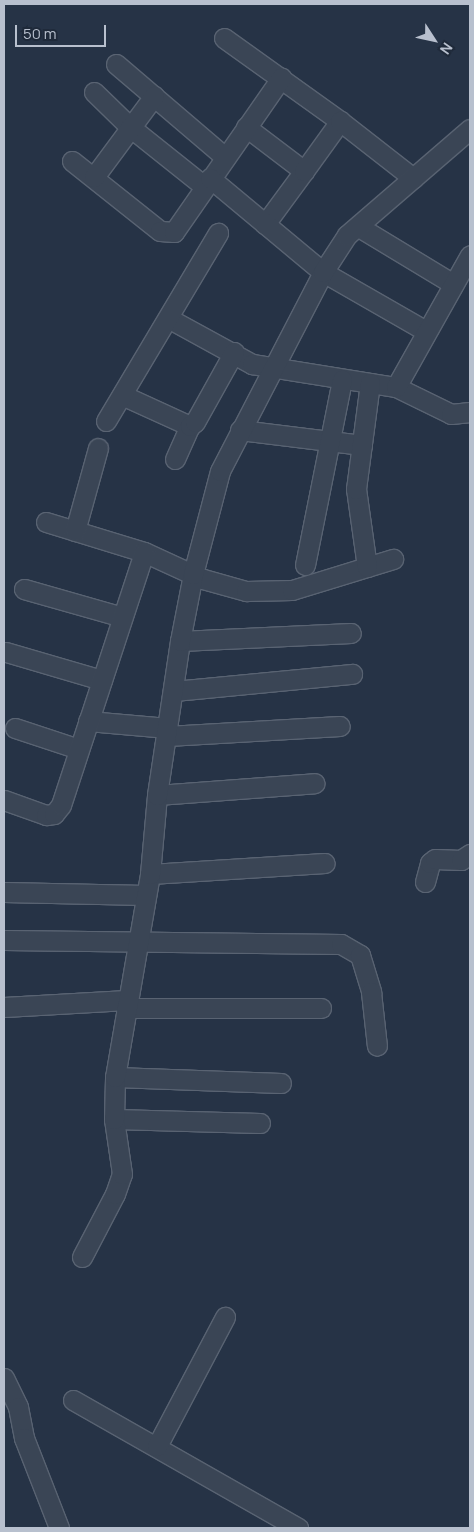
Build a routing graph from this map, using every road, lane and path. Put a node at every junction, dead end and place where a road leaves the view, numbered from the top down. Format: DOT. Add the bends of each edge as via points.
graph roads {
  1 [pos="224,38"];
  2 [pos="116,64"];
  3 [pos="281,78"];
  4 [pos="94,92"];
  5 [pos="154,96"];
  6 [pos="340,120"];
  7 [pos="130,127"];
  8 [pos="246,127"];
  9 [pos="470,129"];
  10 [pos="225,156"];
  11 [pos="72,161"];
  12 [pos="304,171"];
  13 [pos="94,177"];
  14 [pos="414,178"];
  15 [pos="207,182"];
  16 [pos="265,224"];
  17 [pos="359,227"];
  18 [pos="218,233"];
  19 [pos="470,255"];
  20 [pos="323,272"];
  21 [pos="453,284"];
  22 [pos="168,318"];
  23 [pos="426,332"];
  24 [pos="234,352"];
  25 [pos="275,367"];
  26 [pos="342,380"];
  27 [pos="370,382"];
  28 [pos="396,387"];
  29 [pos="122,395"];
  30 [pos="470,412"];
  31 [pos="106,421"];
  32 [pos="190,426"];
  33 [pos="240,430"];
  34 [pos="330,441"];
  35 [pos="362,445"];
  36 [pos="98,448"];
  37 [pos="175,459"];
  38 [pos="46,522"];
  39 [pos="76,531"];
  40 [pos="144,552"];
  41 [pos="393,559"];
  42 [pos="305,565"];
  43 [pos="367,567"];
  44 [pos="193,574"];
  45 [pos="24,589"];
  46 [pos="122,618"];
  47 [pos="351,633"];
  48 [pos="180,641"];
  49 [pos="6,652"];
  50 [pos="352,674"];
  51 [pos="102,680"];
  52 [pos="174,691"];
  53 [pos="88,721"];
  54 [pos="340,726"];
  55 [pos="15,728"];
  56 [pos="168,732"];
  57 [pos="79,749"];
  58 [pos="315,783"];
  59 [pos="158,794"];
  60 [pos="4,800"];
  61 [pos="470,854"];
  62 [pos="325,863"];
  63 [pos="150,874"];
  64 [pos="425,882"];
  65 [pos="4,892"];
  66 [pos="146,895"];
  67 [pos="4,940"];
  68 [pos="138,943"];
  69 [pos="126,1004"];
  70 [pos="4,1007"];
  71 [pos="321,1008"];
  72 [pos="377,1046"];
  73 [pos="115,1077"];
  74 [pos="281,1083"];
  75 [pos="114,1120"];
  76 [pos="260,1123"];
  77 [pos="82,1257"];
  78 [pos="225,1317"];
  79 [pos="4,1378"];
  80 [pos="73,1400"];
  81 [pos="157,1446"];
  82 [pos="59,1528"];
  83 [pos="298,1528"];
  1 -- 3 [label="street"];
  2 -- 5 [label="street"];
  3 -- 6 [label="street"];
  3 -- 8 [label="street"];
  4 -- 7 [label="street"];
  5 -- 7 [label="street"];
  5 -- 10 [label="street"];
  6 -- 12 [label="street"];
  6 -- 14 [label="street"];
  7 -- 13 [label="street"];
  7 -- 15 [label="street"];
  8 -- 10 [label="street"];
  8 -- 12 [label="street"];
  9 -- 14 [label="street"];
  10 -- 15 [label="street"];
  11 -- 13 [label="street"];
  12 -- 16 [label="street"];
  13 -- 15 [label="street" via="168,234 176,229"];
  14 -- 17 [label="street"];
  15 -- 16 [label="street"];
  16 -- 20 [label="street"];
  17 -- 20 [label="street" via="347,235"];
  17 -- 21 [label="street"];
  18 -- 22 [label="street"];
  19 -- 21 [label="street"];
  20 -- 23 [label="street"];
  20 -- 25 [label="street"];
  21 -- 23 [label="street"];
  22 -- 24 [label="street"];
  22 -- 29 [label="street"];
  23 -- 28 [label="street"];
  24 -- 25 [label="street" via="252,364"];
  24 -- 32 [label="street"];
  25 -- 26 [label="street"];
  25 -- 33 [label="street"];
  26 -- 27 [label="street"];
  26 -- 34 [label="street"];
  27 -- 28 [label="street"];
  27 -- 35 [label="street"];
  28 -- 30 [label="street" via="451,414"];
  29 -- 31 [label="street"];
  29 -- 32 [label="street"];
  32 -- 37 [label="street"];
  33 -- 34 [label="street"];
  33 -- 44 [label="street" via="220,471"];
  34 -- 35 [label="street"];
  34 -- 42 [label="street"];
  35 -- 43 [label="street" via="356,489"];
  36 -- 39 [label="street"];
  38 -- 39 [label="street"];
  39 -- 40 [label="street"];
  40 -- 44 [label="street"];
  40 -- 46 [label="street"];
  41 -- 43 [label="street"];
  43 -- 44 [label="street" via="292,590 266,593 221,585"];
  44 -- 48 [label="street"];
  45 -- 46 [label="street"];
  46 -- 51 [label="street"];
  47 -- 48 [label="street"];
  48 -- 52 [label="street"];
  49 -- 51 [label="street"];
  50 -- 52 [label="street"];
  51 -- 53 [label="street"];
  52 -- 56 [label="street"];
  53 -- 56 [label="street"];
  53 -- 57 [label="street"];
  54 -- 56 [label="street"];
  55 -- 57 [label="street"];
  56 -- 59 [label="street"];
  57 -- 60 [label="street" via="61,805 54,814 46,815"];
  58 -- 59 [label="street"];
  59 -- 63 [label="street"];
  61 -- 64 [label="street" via="460,860 436,859 430,863"];
  62 -- 63 [label="street"];
  63 -- 66 [label="street"];
  65 -- 66 [label="street"];
  66 -- 68 [label="street"];
  67 -- 68 [label="street"];
  68 -- 69 [label="street"];
  68 -- 72 [label="street" via="341,944 354,949 360,955 371,992"];
  69 -- 70 [label="street"];
  69 -- 71 [label="street"];
  69 -- 73 [label="street"];
  73 -- 74 [label="street"];
  73 -- 75 [label="street"];
  75 -- 76 [label="street"];
  75 -- 77 [label="street" via="122,1174"];
  78 -- 81 [label="street"];
  79 -- 82 [label="street" via="18,1407 24,1438"];
  80 -- 81 [label="street"];
  81 -- 83 [label="street"];
}
